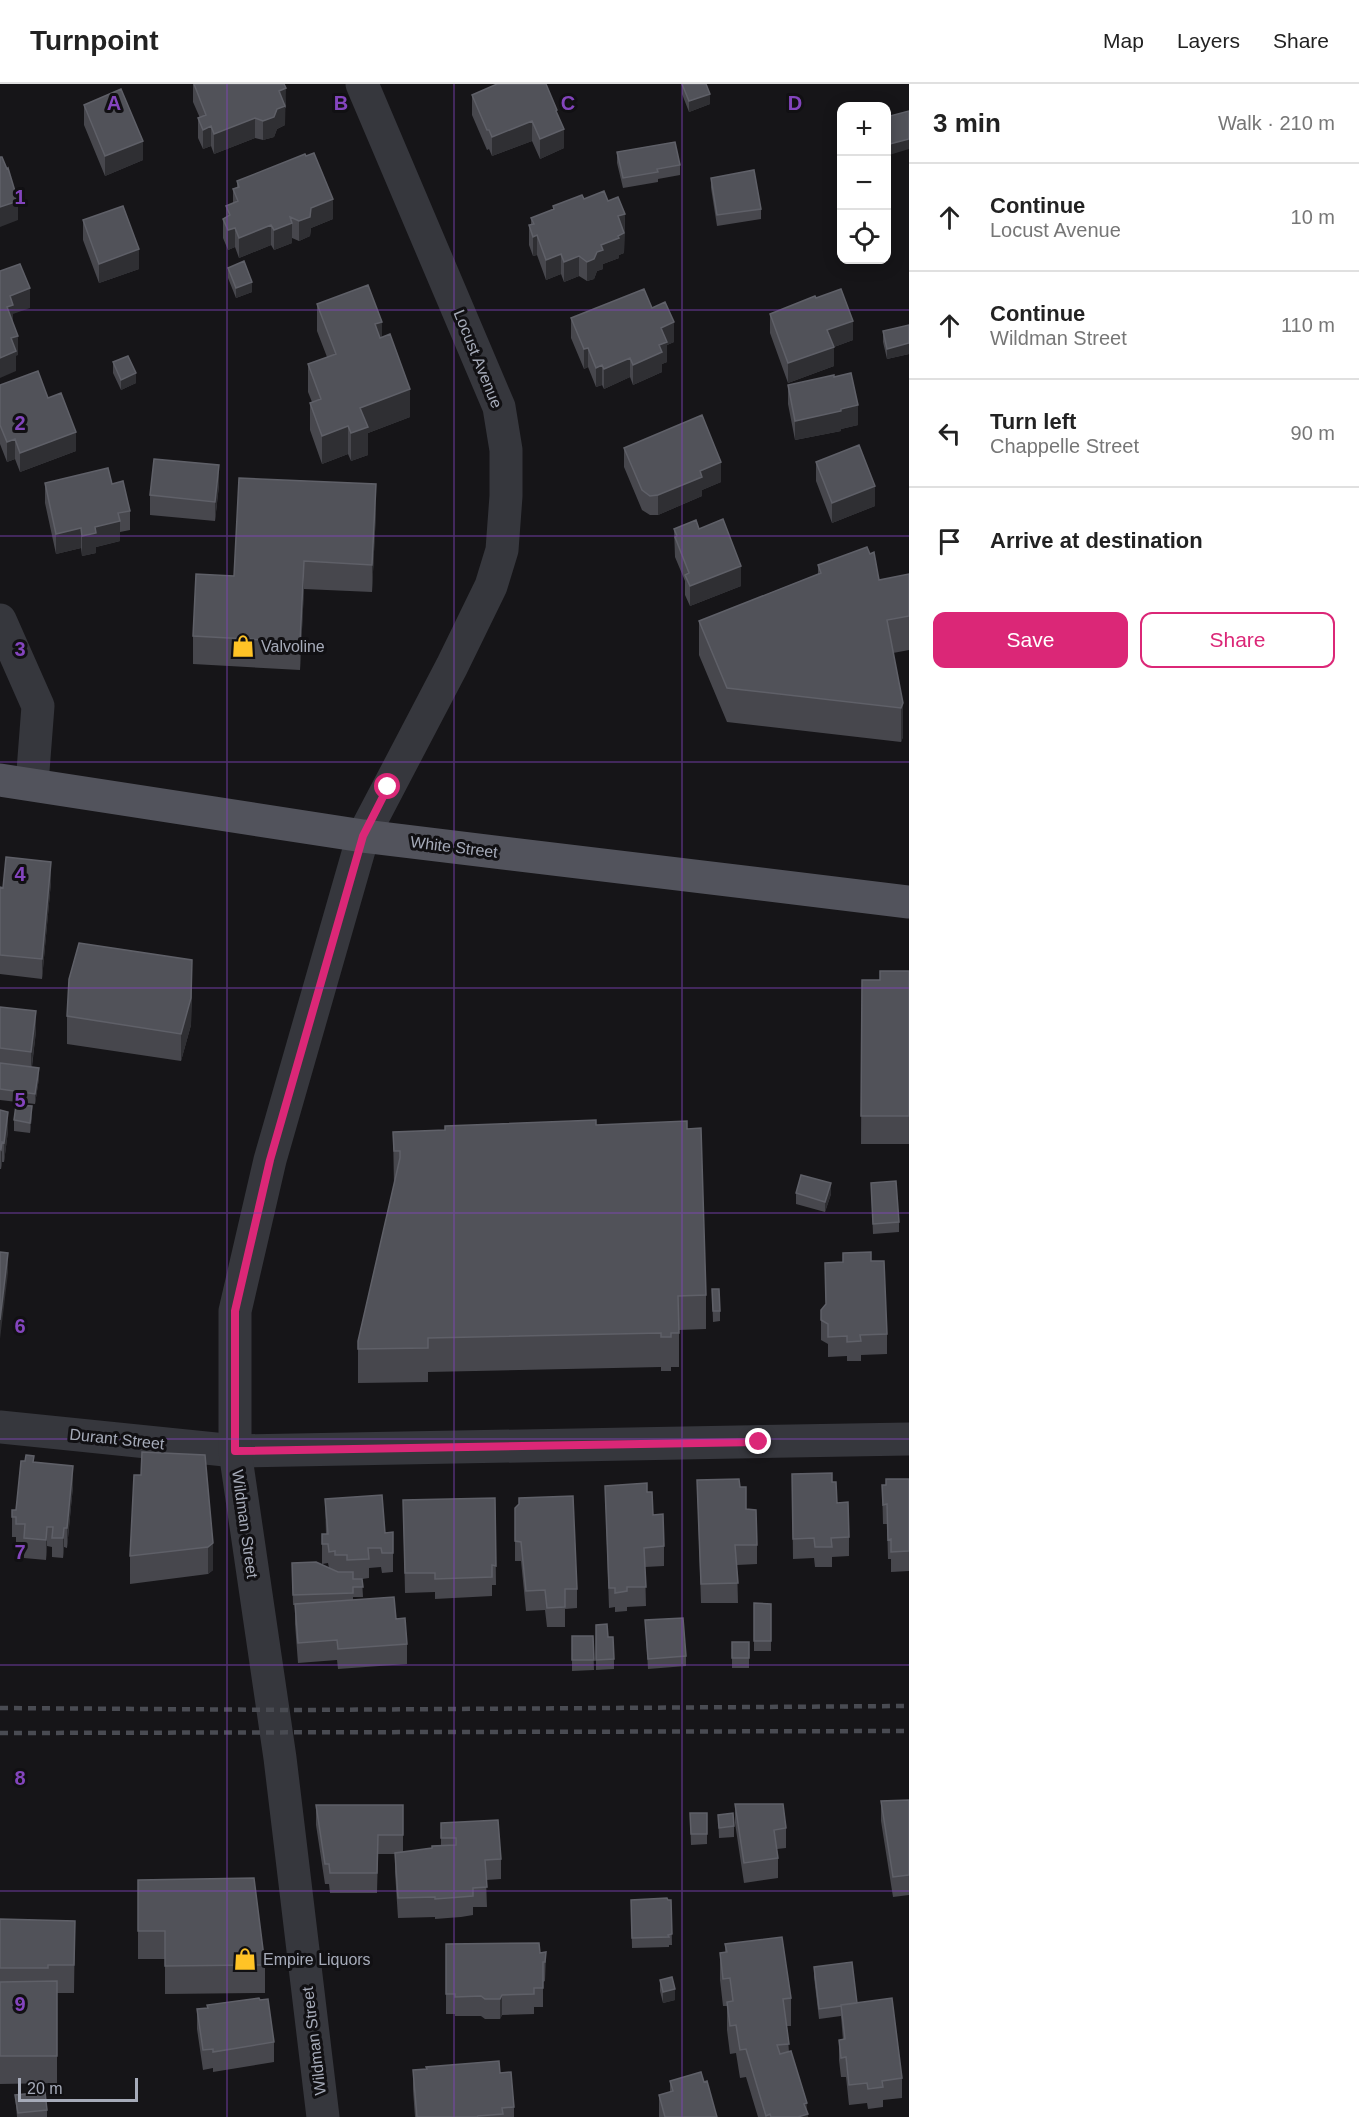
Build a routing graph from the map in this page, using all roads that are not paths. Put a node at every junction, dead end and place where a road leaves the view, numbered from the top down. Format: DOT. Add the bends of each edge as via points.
graph roads {
  1 [pos="362,84"];
  2 [pos="0,620"];
  3 [pos="16,782"];
  4 [pos="363,836"];
  5 [pos="909,902"];
  6 [pos="0,1427"];
  7 [pos="909,1439"];
  8 [pos="235,1451"];
  9 [pos="323,2117"];
  1 -- 4 [label="street, Locust Avenue" via="499,407 506,450 502,550 491,586"];
  2 -- 3 [label="street" via="38,706"];
  3 -- 4 [label="main road, White Street"];
  4 -- 5 [label="main road, White Street"];
  4 -- 8 [label="street, Wildman Street" via="270,1160 235,1311"];
  6 -- 8 [label="street, Durant Street"];
  7 -- 8 [label="street, Durant Street"];
  8 -- 9 [label="street, Wildman Street" via="280,1758"];
}
